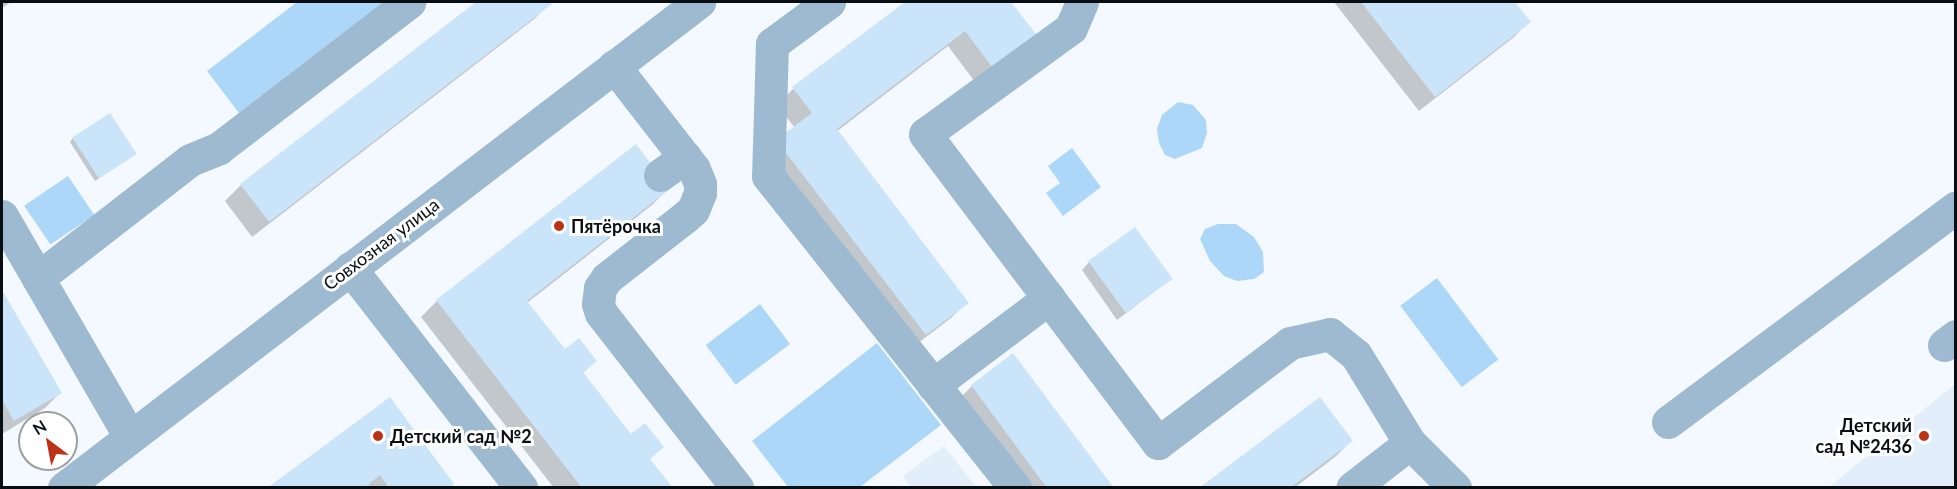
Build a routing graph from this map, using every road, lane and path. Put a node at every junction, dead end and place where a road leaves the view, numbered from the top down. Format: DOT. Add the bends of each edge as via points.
graph roads {
  1 [pos="410,2"];
  2 [pos="699,2"];
  3 [pos="829,2"];
  4 [pos="1082,2"];
  5 [pos="664,12"];
  6 [pos="614,66"];
  7 [pos="1956,207"];
  8 [pos="2,216"];
  9 [pos="350,268"];
  10 [pos="38,278"];
  11 [pos="1049,298"];
  12 [pos="933,385"];
  13 [pos="1668,422"];
  14 [pos="130,437"];
  15 [pos="1410,442"];
  16 [pos="64,488"];
  17 [pos="521,488"];
  18 [pos="737,488"];
  19 [pos="1015,488"];
  20 [pos="1352,488"];
  21 [pos="1455,488"];
  1 -- 10 [label="street" via="219,148 190,160"];
  2 -- 5 [label="street, Совхозная улица"];
  3 -- 12 [label="street" via="772,44 768,176"];
  4 -- 11 [label="street" via="1071,28 925,134"];
  5 -- 6 [label="street, Совхозная улица"];
  6 -- 9 [label="street, Совхозная улица"];
  6 -- 18 [label="street" via="672,166 699,177 700,193 698,202 685,217 607,278 600,288 598,304 601,313"];
  7 -- 13 [label="street"];
  8 -- 10 [label="street"];
  9 -- 14 [label="street, Совхозная улица"];
  9 -- 17 [label="street"];
  10 -- 14 [label="street"];
  11 -- 12 [label="street"];
  11 -- 15 [label="street" via="1158,443 1290,343 1330,334 1356,355"];
  12 -- 19 [label="street"];
  14 -- 16 [label="street, Совхозная улица"];
  15 -- 20 [label="street"];
  15 -- 21 [label="street"];
}
